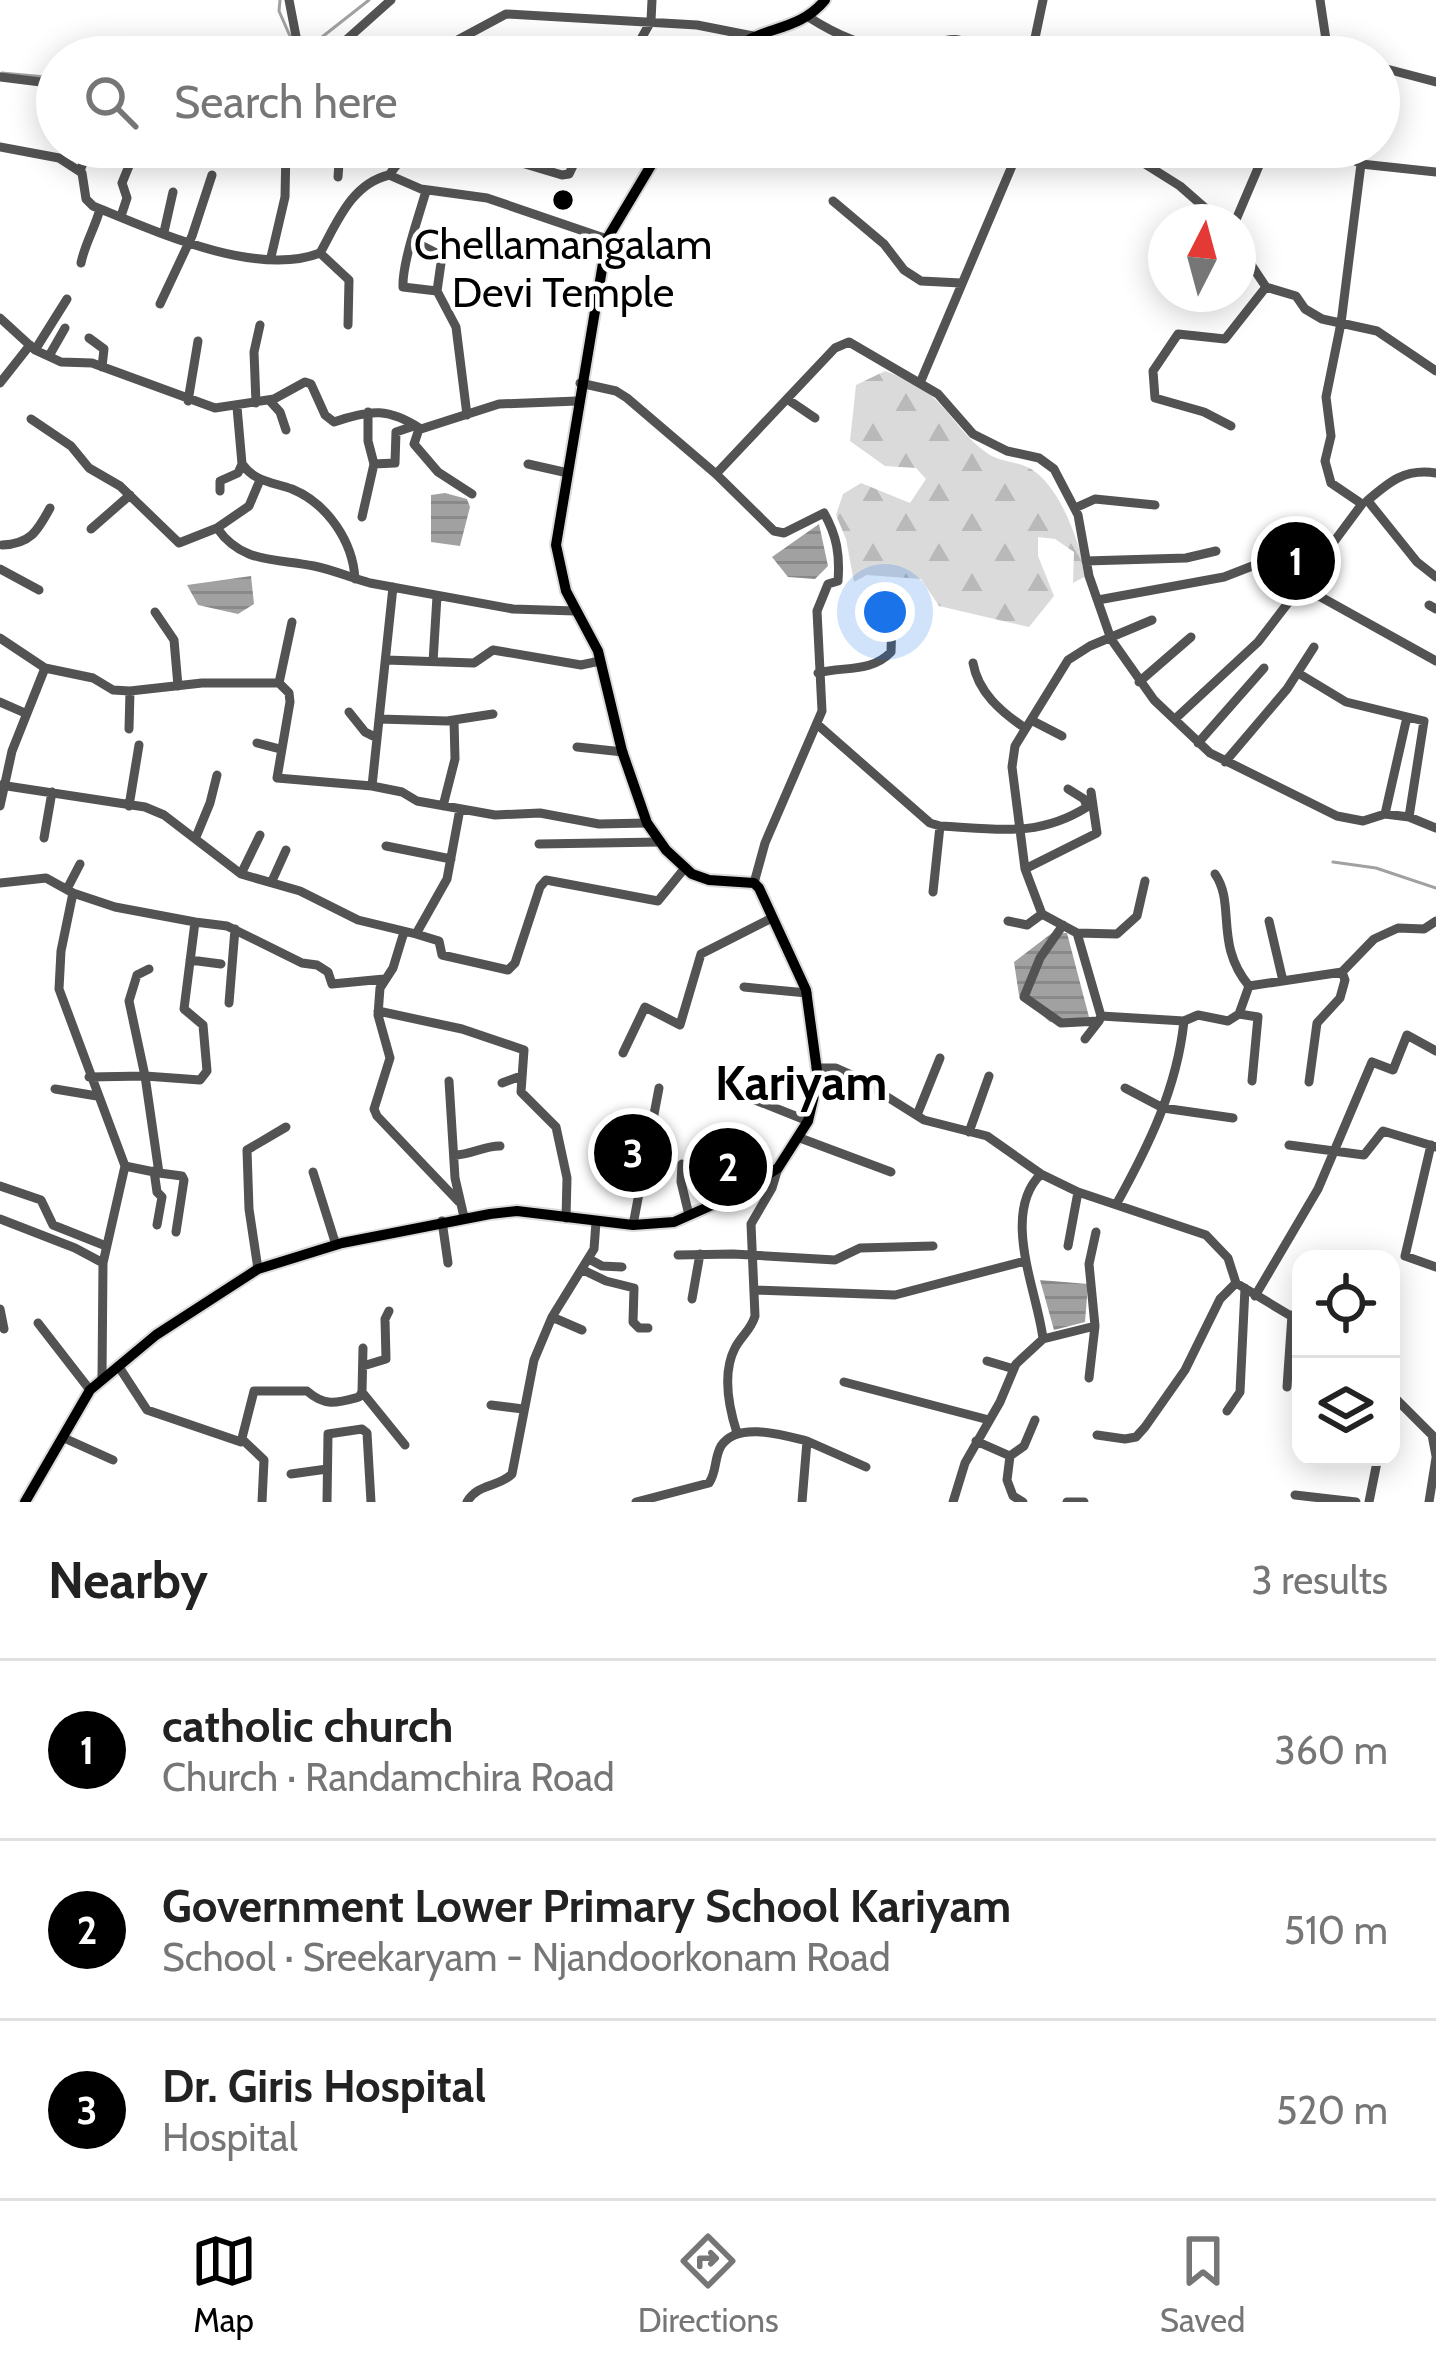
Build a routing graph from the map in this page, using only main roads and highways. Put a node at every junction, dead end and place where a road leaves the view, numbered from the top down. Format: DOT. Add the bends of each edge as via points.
graph roads {
  1 [pos="825,0"];
  2 [pos="753,36"];
  3 [pos="649,168"];
  4 [pos="25,1502"];
  1 -- 2 [label="main road" via="810,18"];
  3 -- 4 [label="main road" via="607,239 556,545 561,578 600,662 647,823 684,869 754,883 807,993 816,1068 808,1121 778,1168 737,1194 655,1225 517,1211 442,1221 258,1269 102,1378"];
}
